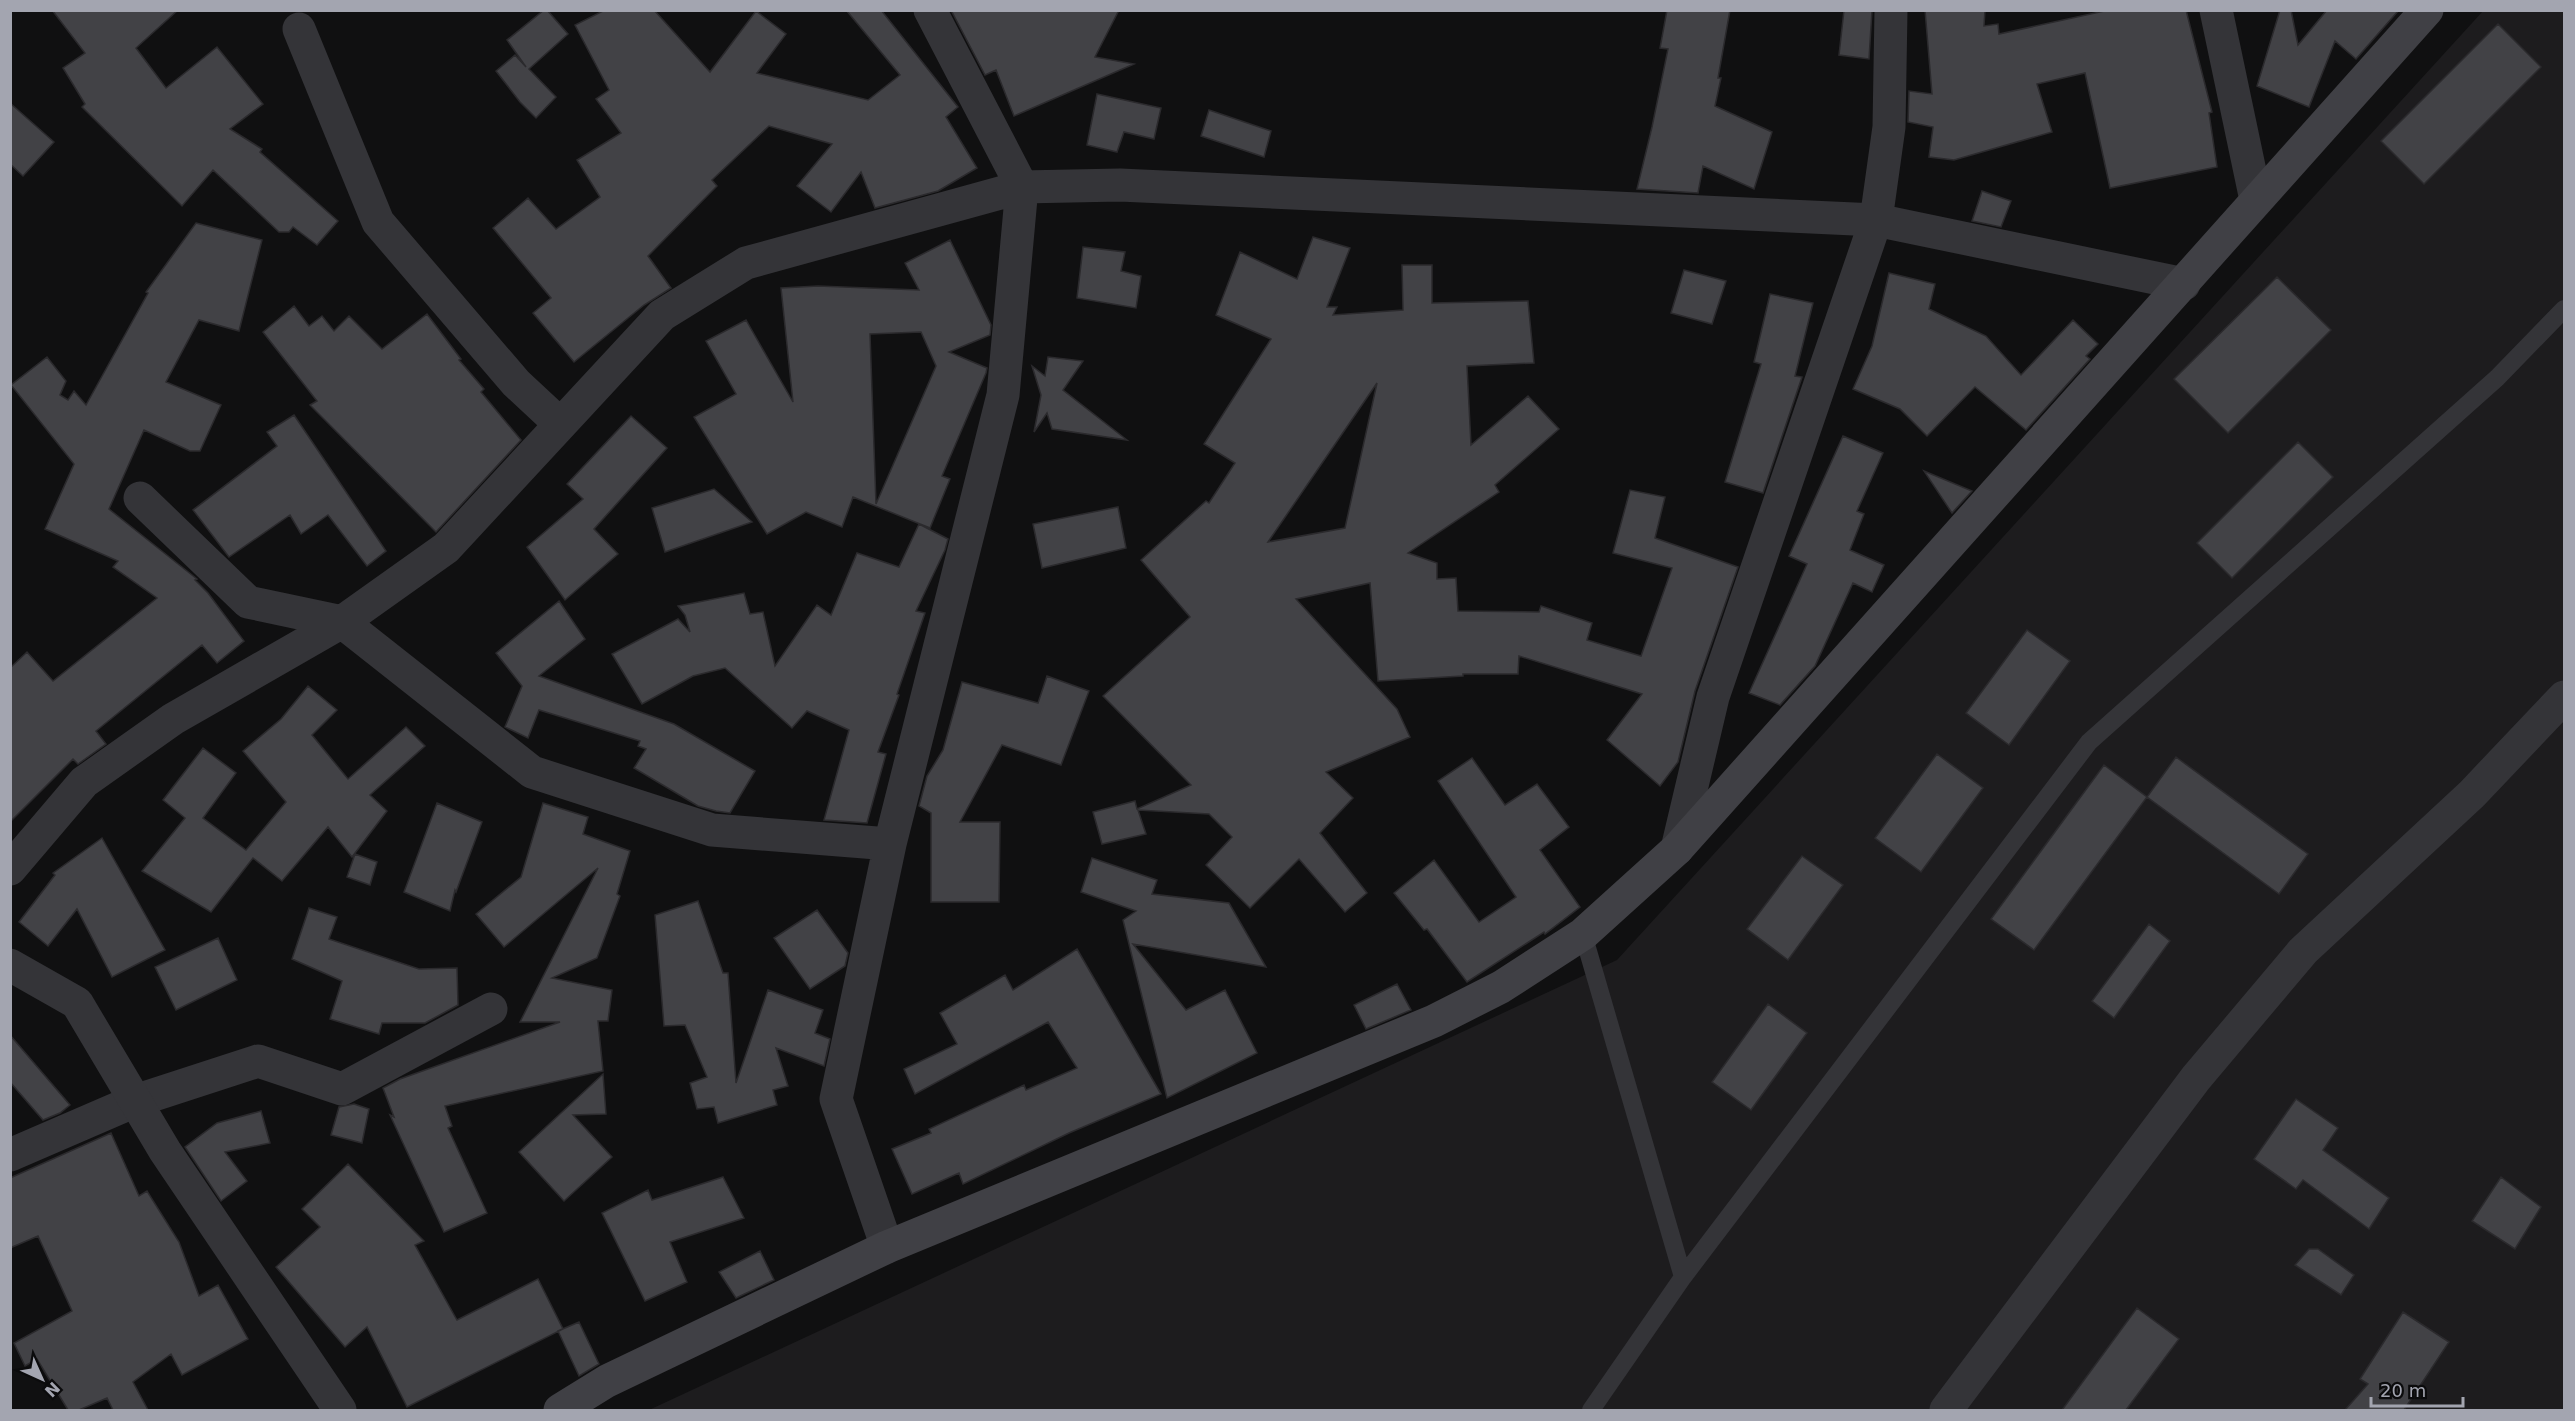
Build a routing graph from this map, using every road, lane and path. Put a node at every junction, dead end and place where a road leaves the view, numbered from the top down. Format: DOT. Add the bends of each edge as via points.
graph roads {
  1 [pos="930,10"];
  2 [pos="1891,10"];
  3 [pos="2216,10"];
  4 [pos="2427,10"];
  5 [pos="299,29"];
  6 [pos="1022,187"];
  7 [pos="2256,200"];
  8 [pos="1876,220"];
  9 [pos="2184,284"];
  10 [pos="2565,309"];
  11 [pos="560,424"];
  12 [pos="140,498"];
  13 [pos="342,622"];
  14 [pos="2565,697"];
  15 [pos="890,844"];
  16 [pos="1677,849"];
  17 [pos="10,869"];
  18 [pos="1583,934"];
  19 [pos="10,965"];
  20 [pos="491,1009"];
  21 [pos="135,1101"];
  22 [pos="10,1155"];
  23 [pos="887,1247"];
  24 [pos="1683,1277"];
  25 [pos="340,1410"];
  26 [pos="560,1410"];
  27 [pos="1591,1410"];
  28 [pos="1946,1410"];
  1 -- 6 [label="street"];
  2 -- 8 [label="street" via="1889,127"];
  3 -- 7 [label="street"];
  4 -- 7 [label="main road"];
  5 -- 11 [label="street" via="378,222 516,383"];
  6 -- 8 [label="street" via="1120,184"];
  6 -- 11 [label="street" via="746,263 662,315"];
  6 -- 15 [label="street" via="1003,395"];
  7 -- 9 [label="main road"];
  8 -- 9 [label="street"];
  8 -- 16 [label="street" via="1713,697"];
  9 -- 16 [label="main road"];
  10 -- 24 [label="lane" via="2498,378 2089,742"];
  11 -- 13 [label="street" via="446,548"];
  12 -- 13 [label="street" via="248,602"];
  13 -- 15 [label="street" via="532,772 712,830"];
  13 -- 17 [label="street" via="173,719 84,782"];
  14 -- 28 [label="street" via="2472,794 2303,951 2196,1078"];
  15 -- 23 [label="street" via="836,1098"];
  16 -- 18 [label="main road"];
  18 -- 23 [label="main road" via="1501,987 1434,1021"];
  18 -- 24 [label="lane"];
  19 -- 21 [label="street" via="77,1003"];
  20 -- 21 [label="street" via="342,1089 258,1061"];
  21 -- 22 [label="street"];
  21 -- 25 [label="street"];
  23 -- 26 [label="main road" via="607,1381"];
  24 -- 27 [label="lane"];
}
